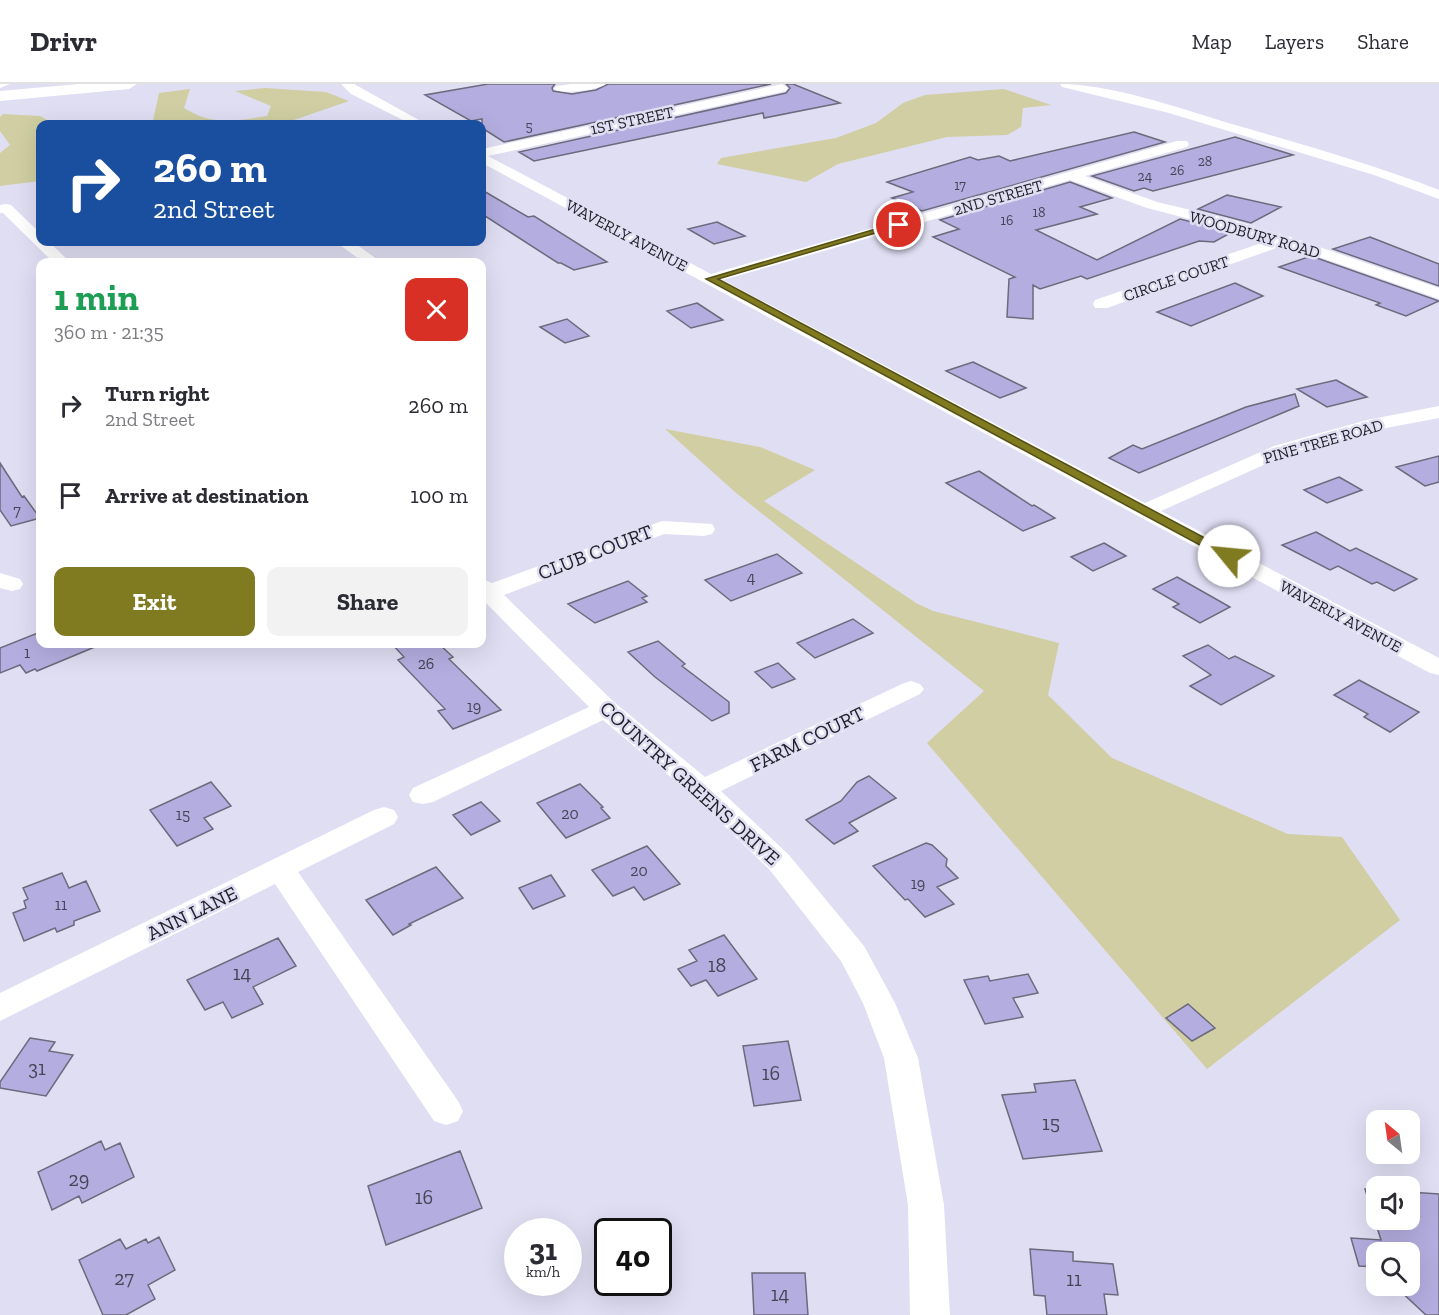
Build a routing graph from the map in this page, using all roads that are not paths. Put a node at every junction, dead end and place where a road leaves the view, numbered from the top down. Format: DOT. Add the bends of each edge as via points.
graph roads {
  1 [pos="118,84"];
  2 [pos="347,84"];
  3 [pos="600,84"];
  4 [pos="1066,84"];
  5 [pos="782,88"];
  6 [pos="560,89"];
  7 [pos="0,96"];
  8 [pos="412,120"];
  9 [pos="1182,144"];
  10 [pos="486,152"];
  11 [pos="486,160"];
  12 [pos="1379,172"];
  13 [pos="1071,176"];
  14 [pos="1439,185"];
  15 [pos="1439,195"];
  16 [pos="0,209"];
  17 [pos="36,236"];
  18 [pos="1285,240"];
  19 [pos="46,246"];
  20 [pos="350,246"];
  21 [pos="58,258"];
  22 [pos="367,258"];
  23 [pos="710,279"];
  24 [pos="1439,294"];
  25 [pos="1101,304"];
  26 [pos="1439,412"];
  27 [pos="1144,511"];
  28 [pos="704,529"];
  29 [pos="486,589"];
  30 [pos="1439,668"];
  31 [pos="911,689"];
  32 [pos="606,709"];
  33 [pos="702,789"];
  34 [pos="423,795"];
  35 [pos="384,817"];
  36 [pos="280,869"];
  37 [pos="0,1008"];
  38 [pos="446,1111"];
  39 [pos="930,1315"];
  1 -- 7 [label="main road"];
  2 -- 8 [label="street"];
  3 -- 6 [label="street"];
  4 -- 12 [label="street" via="1147,102"];
  5 -- 10 [label="street, 1ST STREET"];
  9 -- 13 [label="street, 2ND STREET"];
  11 -- 23 [label="street, WAVERLY AVENUE"];
  12 -- 14 [label="street"];
  12 -- 15 [label="street"];
  13 -- 18 [label="street, WOODBURY ROAD" via="1152,205"];
  13 -- 23 [label="street, 2ND STREET"];
  16 -- 17 [label="street" via="6,208"];
  18 -- 24 [label="street, WOODBURY ROAD"];
  18 -- 25 [label="street, CIRCLE COURT"];
  19 -- 21 [label="street"];
  20 -- 22 [label="street"];
  23 -- 27 [label="street, WAVERLY AVENUE"];
  26 -- 27 [label="street, PINE TREE ROAD" via="1367,426 1281,450"];
  27 -- 30 [label="street, WAVERLY AVENUE"];
  28 -- 29 [label="street, CLUB COURT" via="662,527"];
  29 -- 32 [label="street, COUNTRY GREENS DRIVE"];
  31 -- 33 [label="street, FARM COURT"];
  32 -- 33 [label="street, COUNTRY GREENS DRIVE"];
  32 -- 34 [label="street"];
  33 -- 39 [label="street, COUNTRY GREENS DRIVE" via="779,862 818,909 853,954 879,1003 901,1058 914,1127 926,1205"];
  35 -- 36 [label="street, ANN LANE"];
  36 -- 37 [label="street, ANN LANE"];
  36 -- 38 [label="street"];
}
